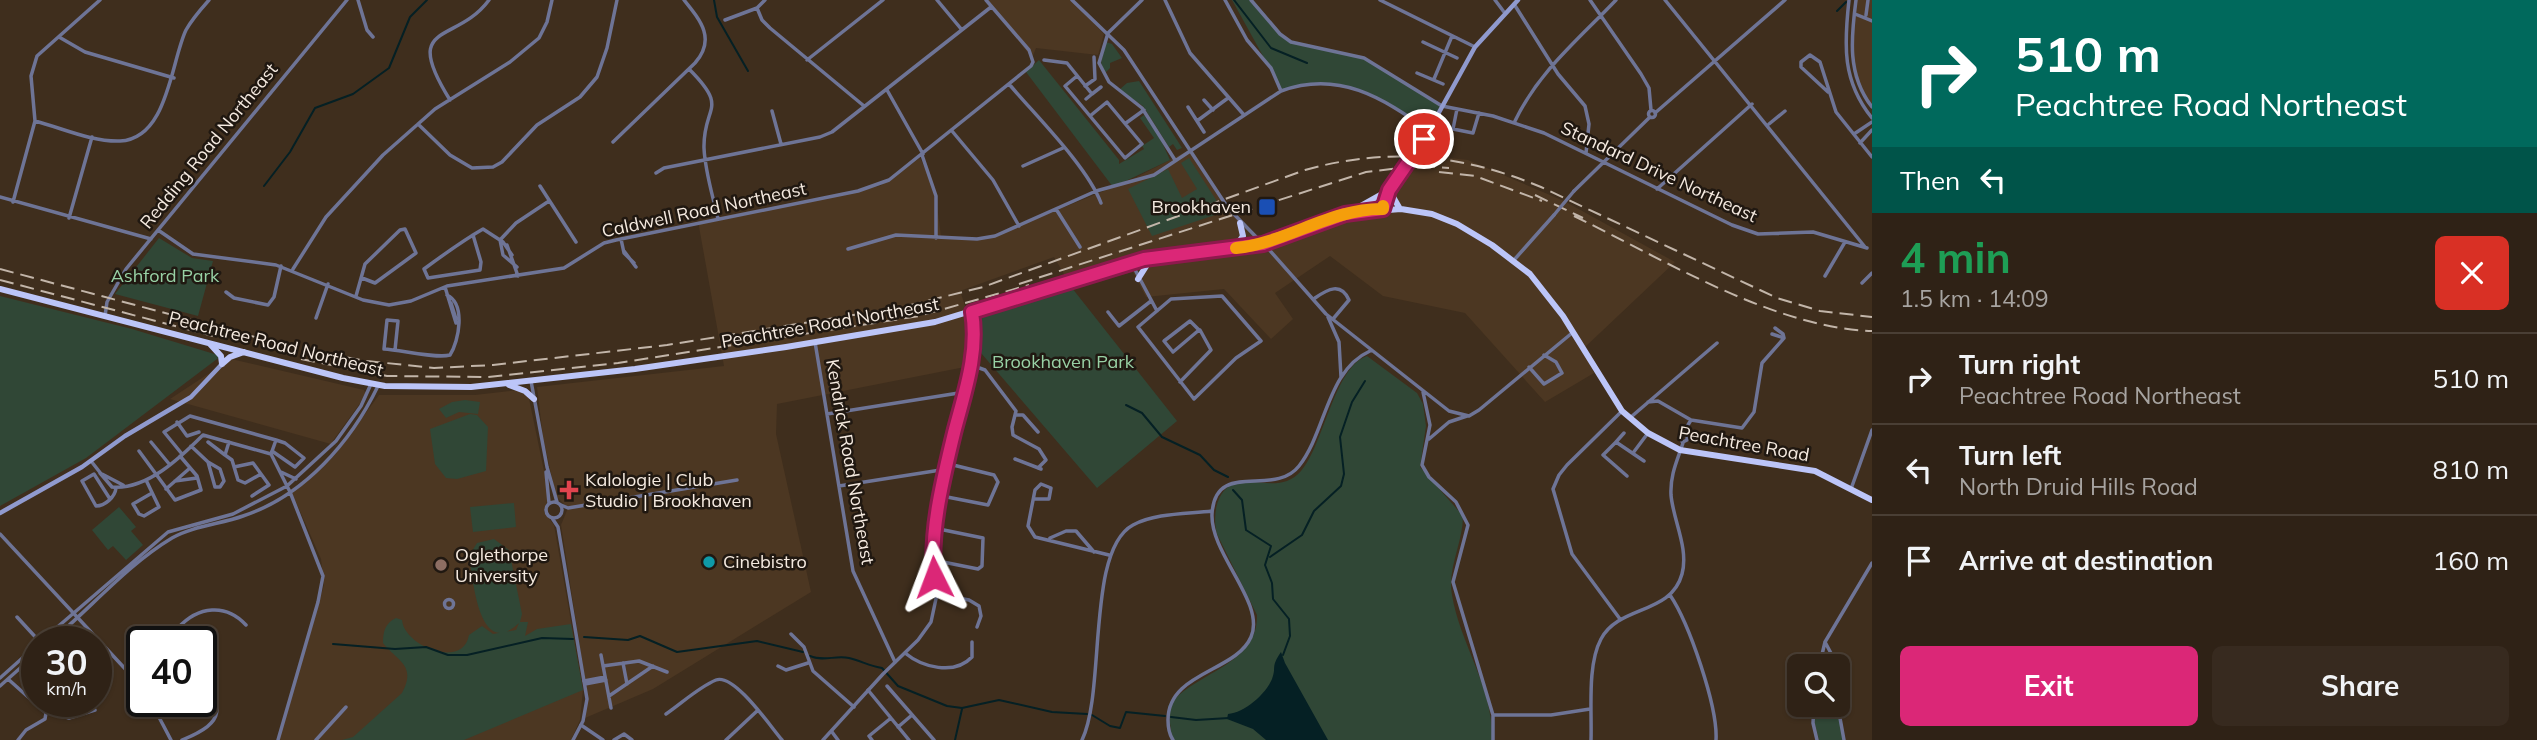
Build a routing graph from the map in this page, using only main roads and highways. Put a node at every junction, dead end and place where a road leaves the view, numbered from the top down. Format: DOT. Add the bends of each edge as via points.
graph roads {
  1 [pos="1516,2"];
  2 [pos="1389,190"];
  3 [pos="1383,209"];
  4 [pos="1401,209"];
  5 [pos="1350,213"];
  6 [pos="1240,223"];
  7 [pos="1235,248"];
  8 [pos="1152,257"];
  9 [pos="1138,279"];
  10 [pos="0,289"];
  11 [pos="209,343"];
  12 [pos="230,348"];
  13 [pos="244,352"];
  14 [pos="222,365"];
  15 [pos="507,384"];
  16 [pos="534,399"];
  17 [pos="1648,433"];
  18 [pos="1872,500"];
  19 [pos="0,513"];
  1 -- 2 [label="main road" via="1475,47 1429,131"];
  2 -- 3 [label="main road"];
  2 -- 4 [label="highway"];
  2 -- 5 [label="highway"];
  3 -- 4 [label="highway, Peachtree Road Northeast"];
  3 -- 5 [label="highway, Peachtree Road Northeast"];
  4 -- 17 [label="highway, Peachtree Road Northeast" via="1457,224 1514,260 1545,290 1622,411"];
  5 -- 7 [label="highway, Peachtree Road Northeast" via="1263,244"];
  6 -- 7 [label="highway" via="1243,236"];
  7 -- 8 [label="highway, Peachtree Road Northeast"];
  8 -- 9 [label="highway"];
  8 -- 15 [label="highway, Peachtree Road Northeast" via="935,322"];
  10 -- 11 [label="highway, Peachtree Road Northeast"];
  11 -- 12 [label="highway, Peachtree Road Northeast"];
  11 -- 14 [label="highway" via="221,355"];
  12 -- 13 [label="highway, Peachtree Road Northeast"];
  12 -- 14 [label="main road"];
  13 -- 14 [label="highway"];
  13 -- 15 [label="highway, Peachtree Road Northeast" via="375,384 446,388"];
  14 -- 19 [label="main road" via="191,397"];
  15 -- 16 [label="highway"];
  17 -- 18 [label="highway, Peachtree Road" via="1682,446 1804,468"];
}
